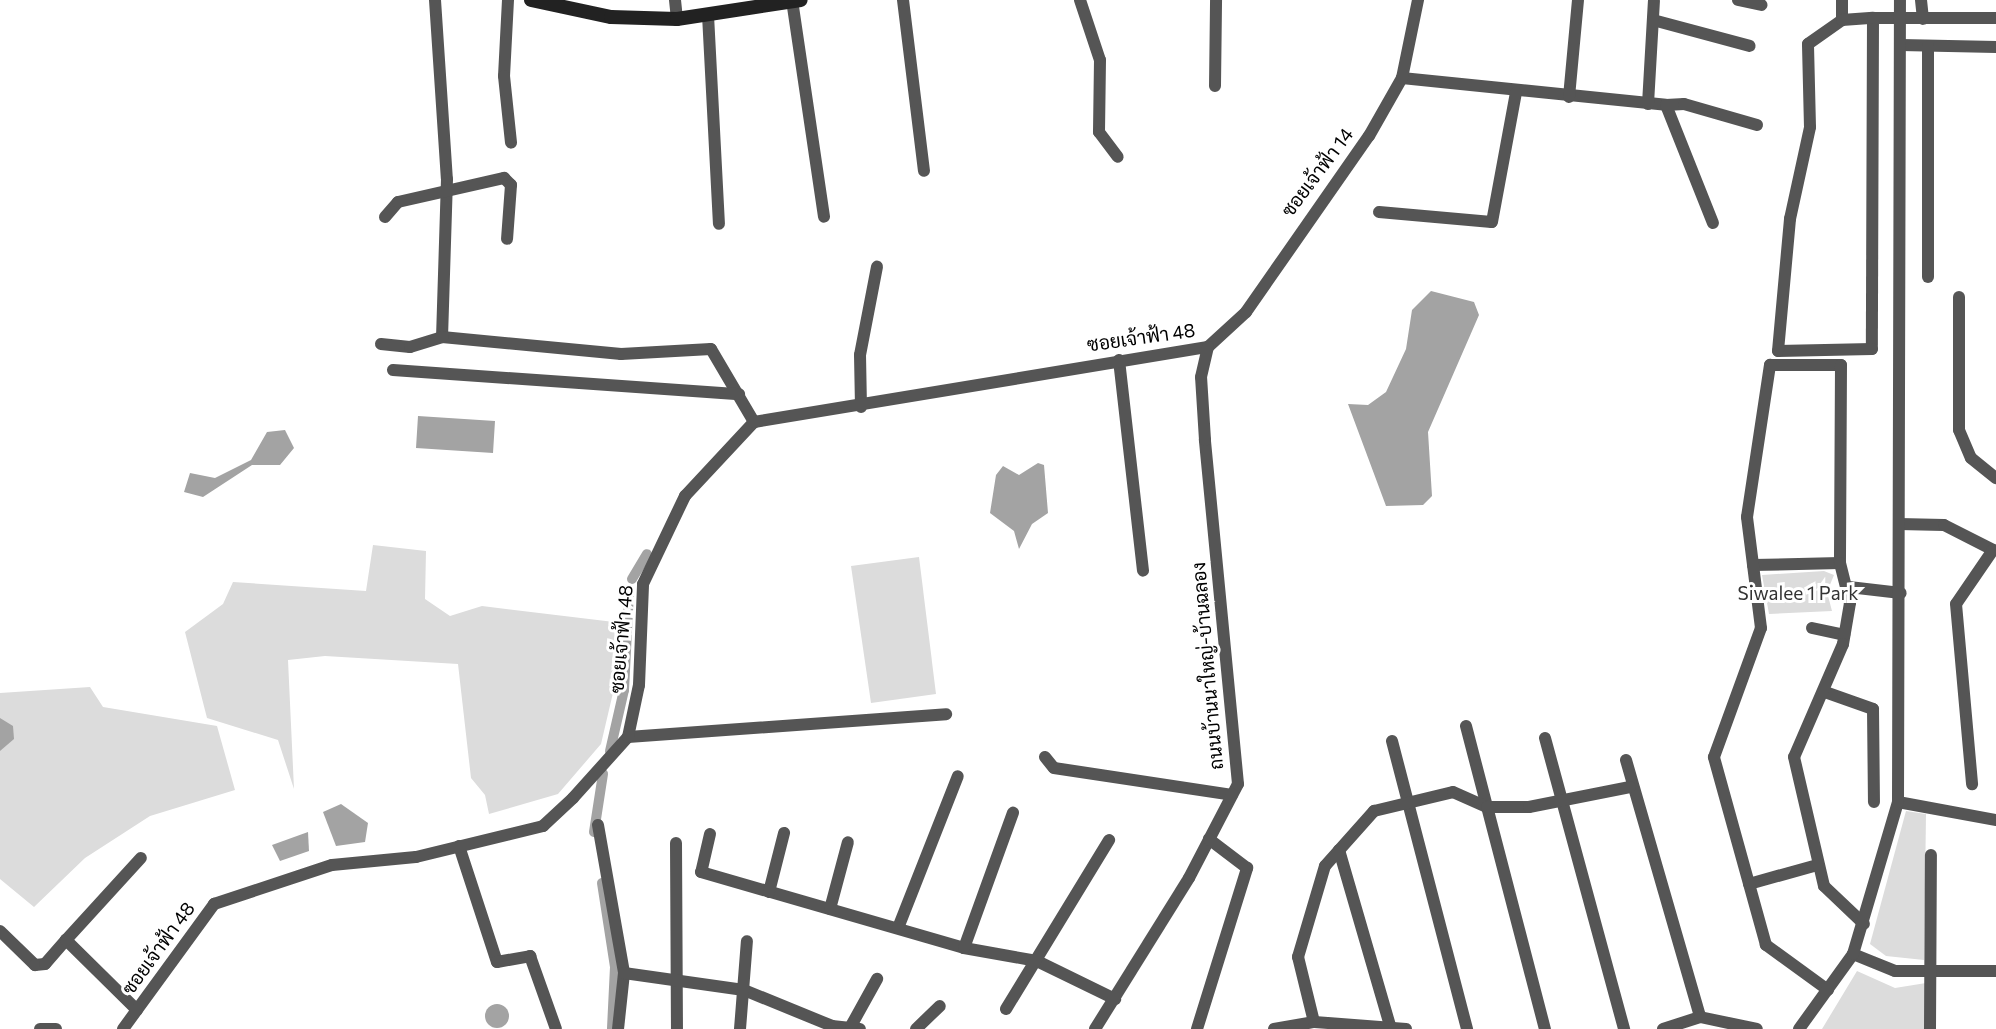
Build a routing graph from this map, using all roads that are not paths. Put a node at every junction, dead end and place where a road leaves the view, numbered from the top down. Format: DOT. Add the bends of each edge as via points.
graph roads {
  1 [pos="435,0"];
  2 [pos="508,0"];
  3 [pos="531,0"];
  4 [pos="675,0"];
  5 [pos="903,0"];
  6 [pos="1080,0"];
  7 [pos="1216,0"];
  8 [pos="1418,0"];
  9 [pos="1578,0"];
  10 [pos="1738,0"];
  11 [pos="1842,0"];
  12 [pos="1900,0"];
  13 [pos="1921,0"];
  14 [pos="795,1"];
  15 [pos="1654,2"];
  16 [pos="1761,5"];
  17 [pos="708,15"];
  18 [pos="1873,18"];
  19 [pos="1996,18"];
  20 [pos="677,19"];
  21 [pos="1901,19"];
  22 [pos="1923,19"];
  23 [pos="1653,20"];
  24 [pos="1842,20"];
  25 [pos="1901,45"];
  26 [pos="1749,46"];
  27 [pos="1928,46"];
  28 [pos="1996,47"];
  29 [pos="1402,78"];
  30 [pos="1216,86"];
  31 [pos="1516,93"];
  32 [pos="1569,97"];
  33 [pos="1648,104"];
  34 [pos="1666,105"];
  35 [pos="1757,125"];
  36 [pos="511,143"];
  37 [pos="1118,157"];
  38 [pos="924,171"];
  39 [pos="447,190"];
  40 [pos="1378,212"];
  41 [pos="385,217"];
  42 [pos="824,217"];
  43 [pos="1713,223"];
  44 [pos="719,224"];
  45 [pos="508,239"];
  46 [pos="877,267"];
  47 [pos="1928,276"];
  48 [pos="1959,297"];
  49 [pos="442,337"];
  50 [pos="381,344"];
  51 [pos="1208,347"];
  52 [pos="1119,360"];
  53 [pos="393,369"];
  54 [pos="739,394"];
  55 [pos="861,408"];
  56 [pos="754,422"];
  57 [pos="1996,478"];
  58 [pos="1899,524"];
  59 [pos="1995,548"];
  60 [pos="1840,563"];
  61 [pos="1754,565"];
  62 [pos="1143,571"];
  63 [pos="1849,587"];
  64 [pos="1901,593"];
  65 [pos="1812,628"];
  66 [pos="1844,635"];
  67 [pos="1825,692"];
  68 [pos="946,714"];
  69 [pos="1466,726"];
  70 [pos="628,737"];
  71 [pos="1545,738"];
  72 [pos="1392,741"];
  73 [pos="1045,757"];
  74 [pos="1626,760"];
  75 [pos="958,776"];
  76 [pos="1972,784"];
  77 [pos="1630,787"];
  78 [pos="1232,795"];
  79 [pos="1407,798"];
  80 [pos="1874,802"];
  81 [pos="1898,802"];
  82 [pos="1562,804"];
  83 [pos="1487,807"];
  84 [pos="1013,813"];
  85 [pos="1996,820"];
  86 [pos="598,825"];
  87 [pos="784,833"];
  88 [pos="710,834"];
  89 [pos="1209,839"];
  90 [pos="1110,840"];
  91 [pos="848,842"];
  92 [pos="676,843"];
  93 [pos="459,846"];
  94 [pos="1339,850"];
  95 [pos="1931,855"];
  96 [pos="141,858"];
  97 [pos="1817,865"];
  98 [pos="1749,884"];
  99 [pos="769,892"];
  100 [pos="830,909"];
  101 [pos="1864,924"];
  102 [pos="898,928"];
  103 [pos="0,931"];
  104 [pos="66,940"];
  105 [pos="747,941"];
  106 [pos="964,948"];
  107 [pos="1853,954"];
  108 [pos="1037,961"];
  109 [pos="1930,971"];
  110 [pos="1996,971"];
  111 [pos="624,973"];
  112 [pos="877,979"];
  113 [pos="681,981"];
  114 [pos="1828,989"];
  115 [pos="744,990"];
  116 [pos="1115,999"];
  117 [pos="940,1006"];
  118 [pos="1006,1009"];
  119 [pos="137,1010"];
  120 [pos="1700,1017"];
  121 [pos="1314,1022"];
  122 [pos="1390,1026"];
  123 [pos="832,1028"];
  124 [pos="855,1028"];
  125 [pos="40,1029"];
  126 [pos="56,1029"];
  127 [pos="123,1029"];
  128 [pos="556,1029"];
  129 [pos="618,1029"];
  130 [pos="677,1029"];
  131 [pos="740,1029"];
  132 [pos="916,1029"];
  133 [pos="1095,1029"];
  134 [pos="1197,1029"];
  135 [pos="1273,1029"];
  136 [pos="1406,1029"];
  137 [pos="1467,1029"];
  138 [pos="1545,1029"];
  139 [pos="1624,1029"];
  140 [pos="1663,1029"];
  141 [pos="1757,1029"];
  142 [pos="1800,1029"];
  143 [pos="1930,1029"];
  1 -- 39 [label="street"];
  2 -- 36 [label="street" via="504,76"];
  3 -- 20 [label="main road" via="611,17"];
  4 -- 20 [label="street"];
  5 -- 38 [label="street"];
  6 -- 37 [label="street" via="1100,60 1099,132"];
  7 -- 30 [label="street"];
  8 -- 29 [label="street, ซอยเจ้าฟ้า 14"];
  9 -- 32 [label="street"];
  10 -- 16 [label="street"];
  11 -- 24 [label="street"];
  12 -- 21 [label="street"];
  13 -- 22 [label="street"];
  14 -- 17 [label="main road"];
  14 -- 42 [label="street"];
  15 -- 23 [label="street"];
  17 -- 20 [label="main road"];
  17 -- 44 [label="street"];
  18 -- 21 [label="street"];
  18 -- 24 [label="street"];
  18 -- 24 [label="street" via="1872,349 1779,351 1790,219 1810,127 1808,44"];
  19 -- 22 [label="street"];
  21 -- 22 [label="street"];
  21 -- 25 [label="street"];
  23 -- 26 [label="street"];
  23 -- 33 [label="street"];
  25 -- 27 [label="street"];
  25 -- 58 [label="street"];
  27 -- 28 [label="street"];
  27 -- 47 [label="street"];
  29 -- 31 [label="street"];
  29 -- 51 [label="street, ซอยเจ้าฟ้า 14" via="1369,136 1246,312"];
  31 -- 32 [label="street"];
  31 -- 40 [label="street" via="1492,222"];
  32 -- 33 [label="street"];
  33 -- 34 [label="street"];
  34 -- 35 [label="street"];
  34 -- 43 [label="street"];
  39 -- 41 [label="street" via="398,202"];
  39 -- 45 [label="street" via="507,178"];
  39 -- 49 [label="street"];
  46 -- 55 [label="street" via="860,355"];
  48 -- 57 [label="street" via="1959,430 1971,458"];
  49 -- 50 [label="street" via="410,347"];
  49 -- 54 [label="street" via="621,354 711,349"];
  51 -- 52 [label="street, ซอยเจ้าฟ้า 48"];
  51 -- 78 [label="street, ถนนบ้านนาใหญ่-บ้านฉลอง" via="1201,377 1238,784"];
  52 -- 55 [label="street, ซอยเจ้าฟ้า 48"];
  52 -- 62 [label="street"];
  53 -- 54 [label="street"];
  54 -- 56 [label="street"];
  55 -- 56 [label="street, ซอยเจ้าฟ้า 48"];
  56 -- 70 [label="street, ซอยเจ้าฟ้า 48" via="685,496 643,583 639,685"];
  58 -- 59 [label="street" via="1944,525"];
  58 -- 64 [label="street"];
  59 -- 76 [label="street" via="1956,604"];
  60 -- 61 [label="street"];
  60 -- 61 [label="street" via="1842,365 1770,365 1748,517"];
  60 -- 63 [label="street"];
  61 -- 98 [label="street" via="1761,628 1714,757"];
  63 -- 64 [label="street"];
  63 -- 66 [label="street"];
  64 -- 81 [label="street"];
  65 -- 66 [label="street"];
  66 -- 67 [label="street"];
  67 -- 80 [label="street" via="1873,709"];
  67 -- 97 [label="street" via="1794,757"];
  68 -- 70 [label="street"];
  69 -- 83 [label="street"];
  70 -- 93 [label="street, ซอยเจ้าฟ้า 48" via="543,826"];
  71 -- 82 [label="street"];
  72 -- 79 [label="street"];
  73 -- 78 [label="street" via="1054,768"];
  74 -- 77 [label="street"];
  75 -- 102 [label="street"];
  77 -- 82 [label="street"];
  77 -- 120 [label="street"];
  78 -- 89 [label="street, ถนนบ้านนาใหญ่-บ้านฉลอง"];
  79 -- 83 [label="street" via="1453,792"];
  79 -- 94 [label="street" via="1374,811"];
  79 -- 137 [label="street"];
  81 -- 85 [label="street"];
  81 -- 101 [label="street"];
  82 -- 83 [label="street"];
  82 -- 139 [label="street"];
  83 -- 138 [label="street"];
  84 -- 106 [label="street"];
  86 -- 111 [label="street"];
  87 -- 99 [label="street"];
  88 -- 99 [label="street" via="701,872"];
  89 -- 116 [label="street, ถนนบ้านนาใหญ่-บ้านฉลอง"];
  89 -- 134 [label="street" via="1247,868"];
  90 -- 108 [label="street"];
  91 -- 100 [label="street"];
  92 -- 113 [label="street"];
  93 -- 119 [label="street, ซอยเจ้าฟ้า 48" via="332,865 214,904"];
  93 -- 128 [label="street" via="496,962 530,956"];
  94 -- 121 [label="street" via="1325,866 1298,957"];
  94 -- 122 [label="street"];
  95 -- 109 [label="street"];
  96 -- 104 [label="street"];
  97 -- 98 [label="street"];
  97 -- 101 [label="street" via="1836,904"];
  98 -- 114 [label="street" via="1766,945"];
  99 -- 100 [label="street"];
  100 -- 102 [label="street"];
  101 -- 107 [label="street"];
  102 -- 106 [label="street"];
  103 -- 104 [label="street" via="34,965 46,964"];
  104 -- 119 [label="street"];
  105 -- 115 [label="street"];
  106 -- 108 [label="street"];
  107 -- 109 [label="street" via="1895,971"];
  107 -- 114 [label="street"];
  108 -- 116 [label="street"];
  108 -- 118 [label="street"];
  109 -- 110 [label="street"];
  109 -- 143 [label="street"];
  111 -- 113 [label="street"];
  111 -- 129 [label="street"];
  112 -- 124 [label="street"];
  113 -- 115 [label="street"];
  113 -- 130 [label="street"];
  114 -- 142 [label="street"];
  115 -- 123 [label="street"];
  115 -- 131 [label="street"];
  116 -- 133 [label="street, ถนนบ้านนาใหญ่-บ้านฉลอง"];
  117 -- 132 [label="street"];
  119 -- 127 [label="street, ซอยเจ้าฟ้า 48"];
  120 -- 140 [label="street"];
  120 -- 141 [label="street"];
  121 -- 122 [label="street"];
  121 -- 135 [label="street"];
  122 -- 136 [label="street"];
  123 -- 124 [label="street"];
  125 -- 126 [label="street"];
}
